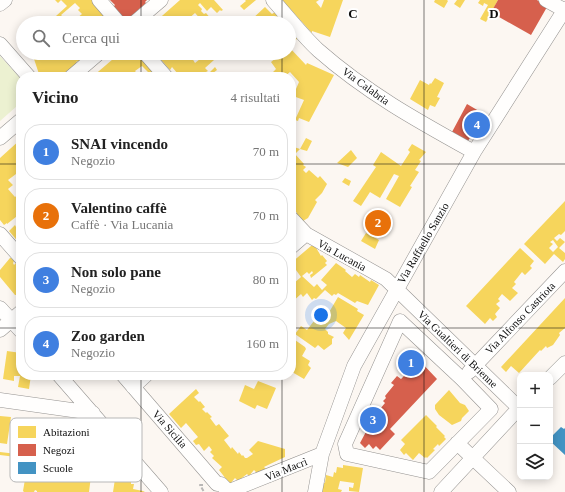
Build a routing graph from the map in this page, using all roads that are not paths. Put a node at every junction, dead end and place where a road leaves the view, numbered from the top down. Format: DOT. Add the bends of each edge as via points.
graph roads {
  1 [pos="5,0"];
  2 [pos="99,0"];
  3 [pos="161,0"];
  4 [pos="273,0"];
  5 [pos="546,0"];
  6 [pos="0,4"];
  7 [pos="565,10"];
  8 [pos="113,16"];
  9 [pos="142,16"];
  10 [pos="287,16"];
  11 [pos="296,26"];
  12 [pos="0,44"];
  13 [pos="91,60"];
  14 [pos="151,60"];
  15 [pos="25,72"];
  16 [pos="77,72"];
  17 [pos="162,72"];
  18 [pos="16,124"];
  19 [pos="0,138"];
  20 [pos="474,152"];
  21 [pos="296,223"];
  22 [pos="0,234"];
  23 [pos="306,234"];
  24 [pos="296,243"];
  25 [pos="16,252"];
  26 [pos="565,271"];
  27 [pos="396,289"];
  28 [pos="0,308"];
  29 [pos="16,317"];
  30 [pos="0,330"];
  31 [pos="369,339"];
  32 [pos="388,349"];
  33 [pos="565,363"];
  34 [pos="475,365"];
  35 [pos="553,375"];
  36 [pos="462,379"];
  37 [pos="63,380"];
  38 [pos="127,380"];
  39 [pos="141,380"];
  40 [pos="133,387"];
  41 [pos="0,400"];
  42 [pos="517,405"];
  43 [pos="517,411"];
  44 [pos="93,413"];
  45 [pos="97,418"];
  46 [pos="457,443"];
  47 [pos="322,454"];
  48 [pos="472,458"];
  49 [pos="142,468"];
  50 [pos="224,489"];
  51 [pos="162,490"];
  52 [pos="316,492"];
  53 [pos="441,492"];
  54 [pos="508,492"];
  1 -- 6 [label="street"];
  2 -- 8 [label="street"];
  3 -- 9 [label="street"];
  4 -- 10 [label="street, Via Calabria"];
  5 -- 7 [label="street"];
  7 -- 20 [label="street, Via Raffaello Sanzio"];
  11 -- 20 [label="street, Via Calabria" via="344,71 374,94"];
  12 -- 15 [label="street"];
  13 -- 16 [label="street"];
  14 -- 17 [label="street"];
  18 -- 19 [label="street"];
  20 -- 27 [label="street, Via Raffaello Sanzio"];
  21 -- 23 [label="street, Via Lucania"];
  22 -- 25 [label="street"];
  23 -- 24 [label="street"];
  23 -- 27 [label="street, Via Lucania" via="386,279"];
  26 -- 34 [label="street, Via Alfonso Castriota"];
  27 -- 31 [label="street, Via Raffaello Sanzio"];
  27 -- 34 [label="street, Via Gualtieri di Brienne"];
  28 -- 29 [label="street"];
  29 -- 30 [label="street"];
  31 -- 32 [label="street"];
  31 -- 47 [label="street, Via Raffaello Sanzio" via="354,366"];
  32 -- 36 [label="street" via="400,321"];
  32 -- 46 [label="street" via="345,444 347,454 429,472"];
  33 -- 35 [label="street"];
  34 -- 36 [label="street, Via Alfonso Castriota"];
  34 -- 42 [label="street, Via Gualtieri di Brienne"];
  36 -- 46 [label="street" via="491,409"];
  37 -- 44 [label="street"];
  38 -- 40 [label="street, Via Sicilia"];
  39 -- 40 [label="street"];
  40 -- 50 [label="street, Via Sicilia"];
  41 -- 44 [label="street"];
  43 -- 48 [label="street"];
  44 -- 45 [label="street"];
  46 -- 48 [label="street"];
  47 -- 50 [label="street, Via Macrì"];
  47 -- 52 [label="street, Via Raffaello Sanzio"];
  48 -- 53 [label="street"];
  48 -- 54 [label="street"];
  49 -- 51 [label="street"];
}
